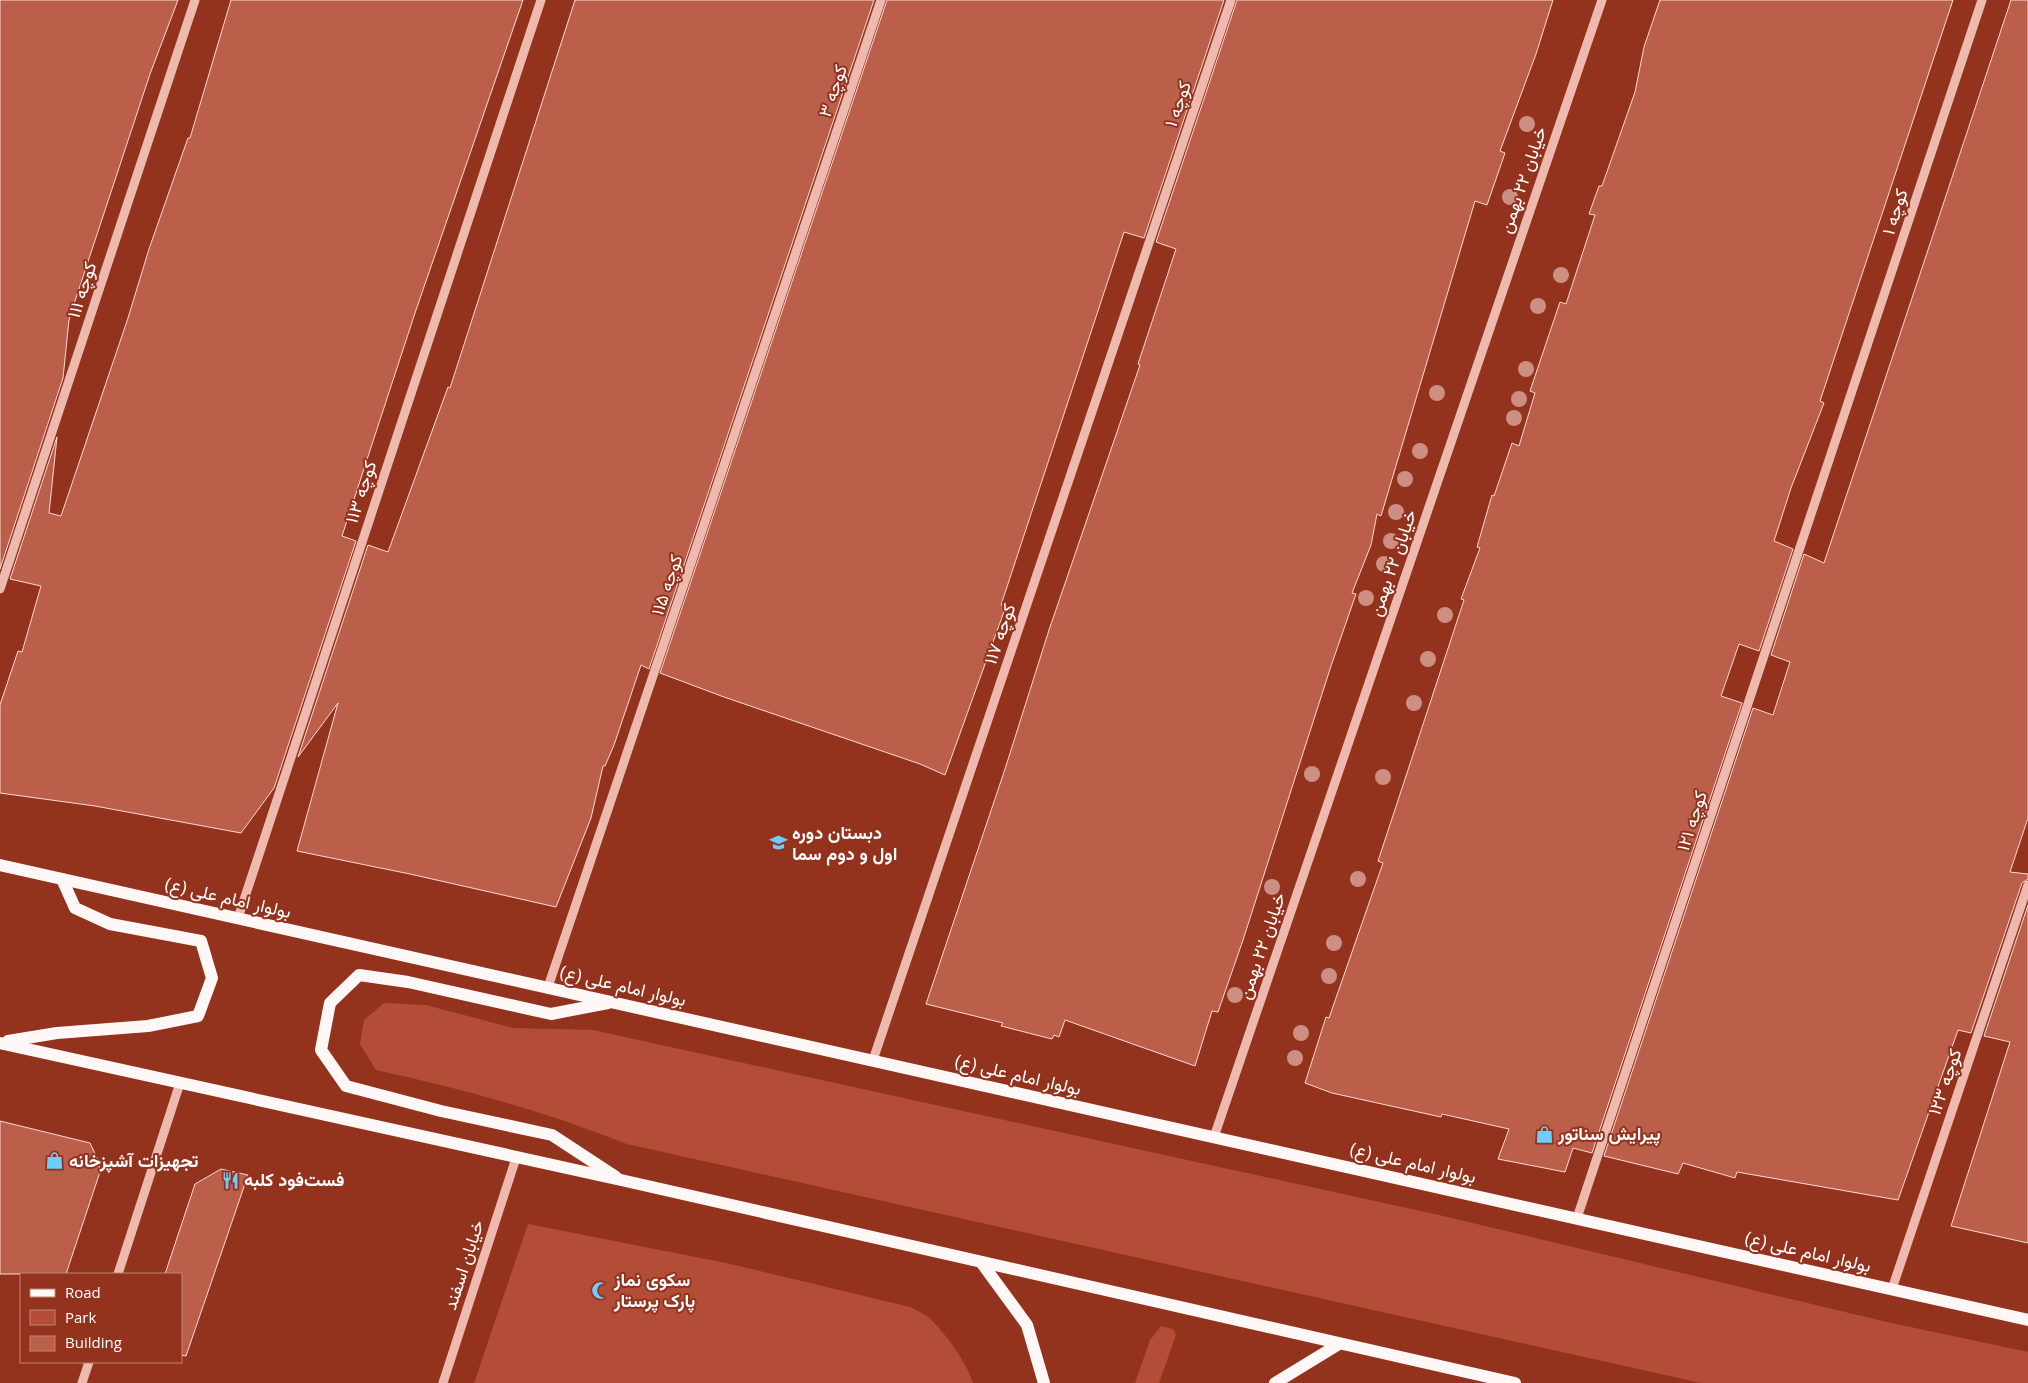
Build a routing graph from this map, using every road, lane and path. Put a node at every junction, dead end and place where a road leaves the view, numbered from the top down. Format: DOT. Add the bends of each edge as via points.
graph roads {
  1 [pos="195,0"];
  2 [pos="541,0"];
  3 [pos="881,0"];
  4 [pos="1231,0"];
  5 [pos="1602,0"];
  6 [pos="1982,0"];
  7 [pos="816,192"];
  8 [pos="1157,218"];
  9 [pos="1838,435"];
  10 [pos="0,589"];
  11 [pos="0,865"];
  12 [pos="62,878"];
  13 [pos="2028,885"];
  14 [pos="238,918"];
  15 [pos="548,987"];
  16 [pos="613,1002"];
  17 [pos="0,1043"];
  18 [pos="873,1060"];
  19 [pos="180,1083"];
  20 [pos="1214,1137"];
  21 [pos="516,1158"];
  22 [pos="622,1180"];
  23 [pos="1577,1218"];
  24 [pos="981,1262"];
  25 [pos="118,1273"];
  26 [pos="1892,1289"];
  27 [pos="2028,1320"];
  28 [pos="1339,1344"];
  29 [pos="89,1363"];
  30 [pos="82,1383"];
  31 [pos="443,1383"];
  32 [pos="1044,1383"];
  33 [pos="1275,1383"];
  34 [pos="1515,1383"];
  1 -- 10 [label="street, کوچه ۱۱۱"];
  2 -- 14 [label="street, کوچه ۱۱۳"];
  3 -- 7 [label="street, کوچه ۳"];
  4 -- 8 [label="street, کوچه ۱"];
  5 -- 20 [label="street, خیابان ۲۲ بهمن"];
  6 -- 9 [label="street, کوچه ۱"];
  7 -- 15 [label="street, کوچه ۱۱۵"];
  8 -- 18 [label="street, کوچه ۱۱۷"];
  9 -- 23 [label="street, کوچه ۱۲۱"];
  11 -- 12 [label="main road, بولوار امام علی (ع)"];
  12 -- 14 [label="main road, بولوار امام علی (ع)"];
  12 -- 17 [label="main road" via="75,908 110,924 201,940 212,978 198,1016 148,1026 57,1033"];
  13 -- 26 [label="street, کوچه ۱۲۳"];
  14 -- 15 [label="main road, بولوار امام علی (ع)"];
  15 -- 16 [label="main road, بولوار امام علی (ع)"];
  16 -- 18 [label="main road, بولوار امام علی (ع)"];
  16 -- 22 [label="main road" via="551,1014 408,982 359,975 330,1003 321,1050 346,1086 552,1135"];
  17 -- 19 [label="main road"];
  18 -- 20 [label="main road, بولوار امام علی (ع)"];
  19 -- 21 [label="main road"];
  19 -- 25 [label="street"];
  20 -- 23 [label="main road, بولوار امام علی (ع)"];
  21 -- 22 [label="main road"];
  21 -- 31 [label="street, خیابان اسفند"];
  22 -- 24 [label="main road"];
  23 -- 26 [label="main road, بولوار امام علی (ع)"];
  24 -- 28 [label="main road"];
  24 -- 32 [label="main road" via="1027,1325"];
  26 -- 27 [label="main road, بولوار امام علی (ع)"];
  28 -- 33 [label="main road"];
  28 -- 34 [label="main road"];
  29 -- 30 [label="street"];
}
